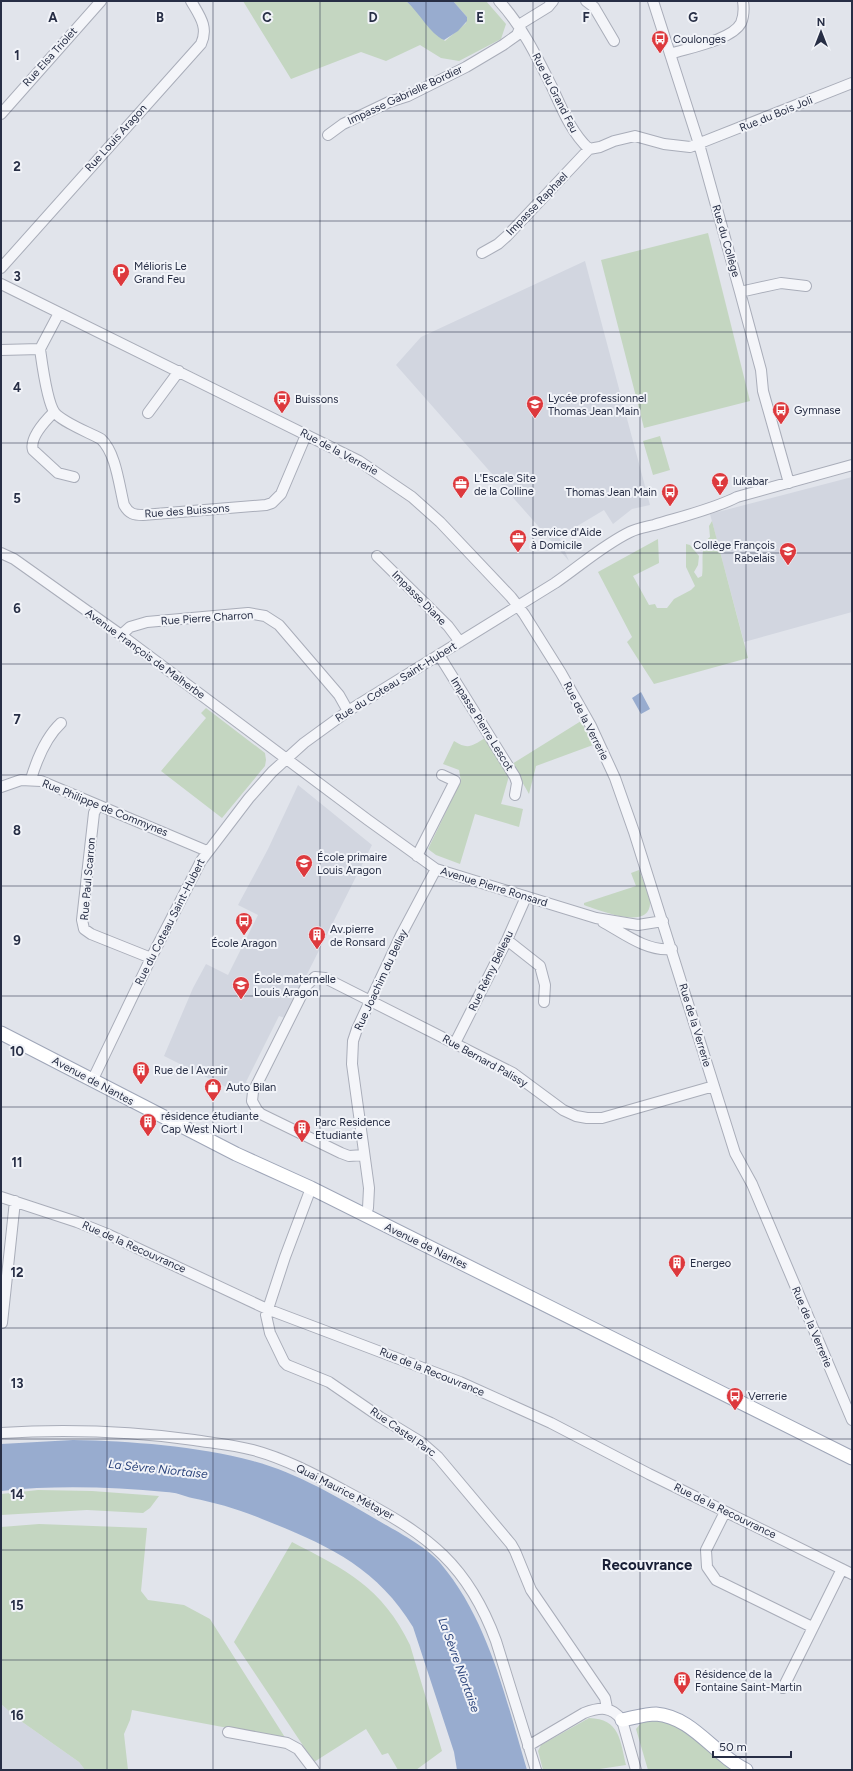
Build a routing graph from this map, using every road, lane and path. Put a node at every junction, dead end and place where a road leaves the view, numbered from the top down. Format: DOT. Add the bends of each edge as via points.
graph roads {
  1 [pos="100,1"];
  2 [pos="191,1"];
  3 [pos="499,1"];
  4 [pos="553,1"];
  5 [pos="586,1"];
  6 [pos="653,1"];
  7 [pos="743,1"];
  8 [pos="520,27"];
  9 [pos="614,41"];
  10 [pos="670,54"];
  11 [pos="852,83"];
  12 [pos="1,114"];
  13 [pos="328,135"];
  14 [pos="699,144"];
  15 [pos="589,149"];
  16 [pos="482,253"];
  17 [pos="1,268"];
  18 [pos="1,284"];
  19 [pos="806,286"];
  20 [pos="740,292"];
  21 [pos="59,313"];
  22 [pos="40,349"];
  23 [pos="1,350"];
  24 [pos="179,371"];
  25 [pos="54,412"];
  26 [pos="148,413"];
  27 [pos="306,435"];
  28 [pos="852,465"];
  29 [pos="74,477"];
  30 [pos="789,483"];
  31 [pos="1,553"];
  32 [pos="377,556"];
  33 [pos="518,605"];
  34 [pos="121,635"];
  35 [pos="460,642"];
  36 [pos="439,655"];
  37 [pos="348,711"];
  38 [pos="61,723"];
  39 [pos="286,759"];
  40 [pos="442,775"];
  41 [pos="31,780"];
  42 [pos="1,787"];
  43 [pos="515,794"];
  44 [pos="98,805"];
  45 [pos="207,851"];
  46 [pos="417,856"];
  47 [pos="436,869"];
  48 [pos="526,897"];
  49 [pos="596,918"];
  50 [pos="663,921"];
  51 [pos="507,940"];
  52 [pos="672,949"];
  53 [pos="151,958"];
  54 [pos="370,1002"];
  55 [pos="544,1002"];
  56 [pos="1,1033"];
  57 [pos="455,1043"];
  58 [pos="93,1080"];
  59 [pos="714,1086"];
  60 [pos="364,1155"];
  61 [pos="311,1188"];
  62 [pos="1,1197"];
  63 [pos="14,1201"];
  64 [pos="365,1216"];
  65 [pos="267,1310"];
  66 [pos="2,1323"];
  67 [pos="852,1420"];
  68 [pos="1,1433"];
  69 [pos="852,1458"];
  70 [pos="725,1512"];
  71 [pos="842,1570"];
  72 [pos="852,1574"];
  73 [pos="812,1627"];
  74 [pos="783,1688"];
  75 [pos="607,1708"];
  76 [pos="622,1720"];
  77 [pos="228,1732"];
  78 [pos="528,1746"];
  79 [pos="314,1770"];
  80 [pos="536,1770"];
  81 [pos="636,1770"];
  82 [pos="746,1770"];
  1 -- 12 [label="street, Rue Elsa Triolet"];
  2 -- 17 [label="street, Rue Louis Aragon" via="204,25 204,38 201,44"];
  3 -- 8 [label="street, Rue du Grand Feu"];
  4 -- 8 [label="street, Impasse Gabrielle Bordier"];
  5 -- 9 [label="street" via="594,7"];
  6 -- 10 [label="street, Rue du Collège"];
  7 -- 10 [label="street" via="744,14 741,23 727,36"];
  8 -- 13 [label="street, Impasse Gabrielle Bordier" via="517,35 466,67 343,124"];
  8 -- 15 [label="street, Rue du Grand Feu" via="573,132"];
  10 -- 14 [label="street, Rue du Collège"];
  11 -- 14 [label="street, Rue du Bois Joli"];
  14 -- 15 [label="street" via="690,147 679,146 635,136"];
  14 -- 20 [label="street, Rue du Collège"];
  15 -- 16 [label="street, Impasse Raphael" via="507,236"];
  18 -- 21 [label="street, Rue de la Verrerie"];
  19 -- 20 [label="street" via="781,282"];
  20 -- 30 [label="street, Rue du Collège"];
  21 -- 22 [label="street"];
  21 -- 24 [label="street, Rue de la Verrerie"];
  22 -- 23 [label="street"];
  22 -- 25 [label="street"];
  24 -- 26 [label="street"];
  24 -- 27 [label="street, Rue de la Verrerie"];
  25 -- 27 [label="street, Rue des Buissons" via="106,443 112,453 127,511 143,516 272,503 281,494"];
  25 -- 29 [label="street" via="33,439 31,446 58,473"];
  27 -- 33 [label="street, Rue de la Verrerie" via="359,461 412,497 440,522"];
  28 -- 30 [label="street, Rue du Coteau Saint-Hubert"];
  30 -- 33 [label="street, Rue du Coteau Saint-Hubert" via="632,531"];
  31 -- 34 [label="street, Avenue François de Malherbe" via="14,559"];
  32 -- 35 [label="street, Impasse Diane" via="448,626"];
  33 -- 35 [label="street, Rue du Coteau Saint-Hubert"];
  33 -- 50 [label="street, Rue de la Verrerie" via="591,726 615,778"];
  34 -- 37 [label="street, Rue Pierre Charron" via="130,627 147,622 248,613 265,616 279,625 338,694"];
  34 -- 39 [label="street, Avenue François de Malherbe"];
  35 -- 36 [label="street, Rue du Coteau Saint-Hubert"];
  36 -- 37 [label="street, Rue du Coteau Saint-Hubert"];
  36 -- 43 [label="street, Impasse Pierre Lescot" via="515,777"];
  37 -- 39 [label="street, Rue du Coteau Saint-Hubert"];
  38 -- 41 [label="street" via="53,731 35,765"];
  39 -- 45 [label="street, Rue du Coteau Saint-Hubert" via="249,798"];
  39 -- 46 [label="street, Avenue Pierre Ronsard"];
  40 -- 46 [label="street" via="455,781"];
  41 -- 42 [label="street, Rue Philippe de Commynes" via="22,780"];
  41 -- 44 [label="street, Rue Philippe de Commynes" via="51,784"];
  44 -- 45 [label="street, Rue Philippe de Commynes"];
  44 -- 53 [label="street, Rue Paul Scarron" via="94,813 83,925 91,934"];
  45 -- 53 [label="street, Rue du Coteau Saint-Hubert"];
  46 -- 47 [label="street, Avenue Pierre Ronsard"];
  47 -- 48 [label="street, Avenue Pierre Ronsard"];
  47 -- 54 [label="street, Rue Joachim du Bellay" via="401,935"];
  48 -- 49 [label="street, Avenue Pierre Ronsard"];
  48 -- 51 [label="street, Rue Rémy Belleau"];
  49 -- 50 [label="street, Avenue Pierre Ronsard" via="638,924"];
  49 -- 52 [label="street" via="645,945 665,950"];
  50 -- 52 [label="street, Rue de la Verrerie"];
  51 -- 55 [label="street" via="540,966 545,985"];
  51 -- 57 [label="street, Rue Rémy Belleau"];
  52 -- 59 [label="street, Rue de la Verrerie"];
  53 -- 58 [label="street, Rue du Coteau Saint-Hubert"];
  54 -- 57 [label="street, Rue Bernard Palissy"];
  54 -- 60 [label="street, Rue Joachim du Bellay" via="357,1029 352,1054"];
  54 -- 60 [label="street, Rue Bernard Palissy" via="325,978 312,979 265,1067 253,1092 252,1101 261,1114 341,1153 349,1156"];
  56 -- 58 [label="main road, Avenue de Nantes"];
  57 -- 59 [label="street, Rue Bernard Palissy" via="521,1078 569,1114 587,1118 602,1118"];
  58 -- 61 [label="main road, Avenue de Nantes" via="236,1154"];
  59 -- 67 [label="street, Rue de la Verrerie" via="735,1153 752,1184"];
  60 -- 64 [label="street, Rue Joachim du Bellay" via="369,1199"];
  61 -- 64 [label="main road, Avenue de Nantes"];
  61 -- 65 [label="street, Rue Castel Parc"];
  62 -- 63 [label="street, Rue de la Recouvrance"];
  63 -- 65 [label="street, Rue de la Recouvrance" via="77,1222 120,1240"];
  63 -- 66 [label="street"];
  64 -- 69 [label="main road, Avenue de Nantes"];
  65 -- 70 [label="street, Rue de la Recouvrance" via="474,1388 551,1423"];
  65 -- 75 [label="street, Rue Castel Parc" via="266,1321 270,1333 287,1366 329,1382 421,1442 450,1471 515,1551 527,1584 605,1698"];
  68 -- 78 [label="street, Quai Maurice Métayer" via="52,1430 108,1431 172,1437 253,1450 312,1475 394,1518 432,1544 473,1592 496,1641"];
  70 -- 71 [label="street, Rue de la Recouvrance"];
  70 -- 73 [label="street" via="706,1550 707,1566 716,1580"];
  71 -- 72 [label="street, Rue de la Recouvrance"];
  71 -- 73 [label="street"];
  73 -- 74 [label="street"];
  75 -- 76 [label="street" via="618,1714"];
  75 -- 78 [label="street" via="584,1713"];
  76 -- 81 [label="street"];
  76 -- 82 [label="main road" via="648,1714 673,1718 691,1728 731,1762"];
  77 -- 79 [label="street" via="294,1746"];
  78 -- 80 [label="street, Quai Maurice Métayer"];
}
